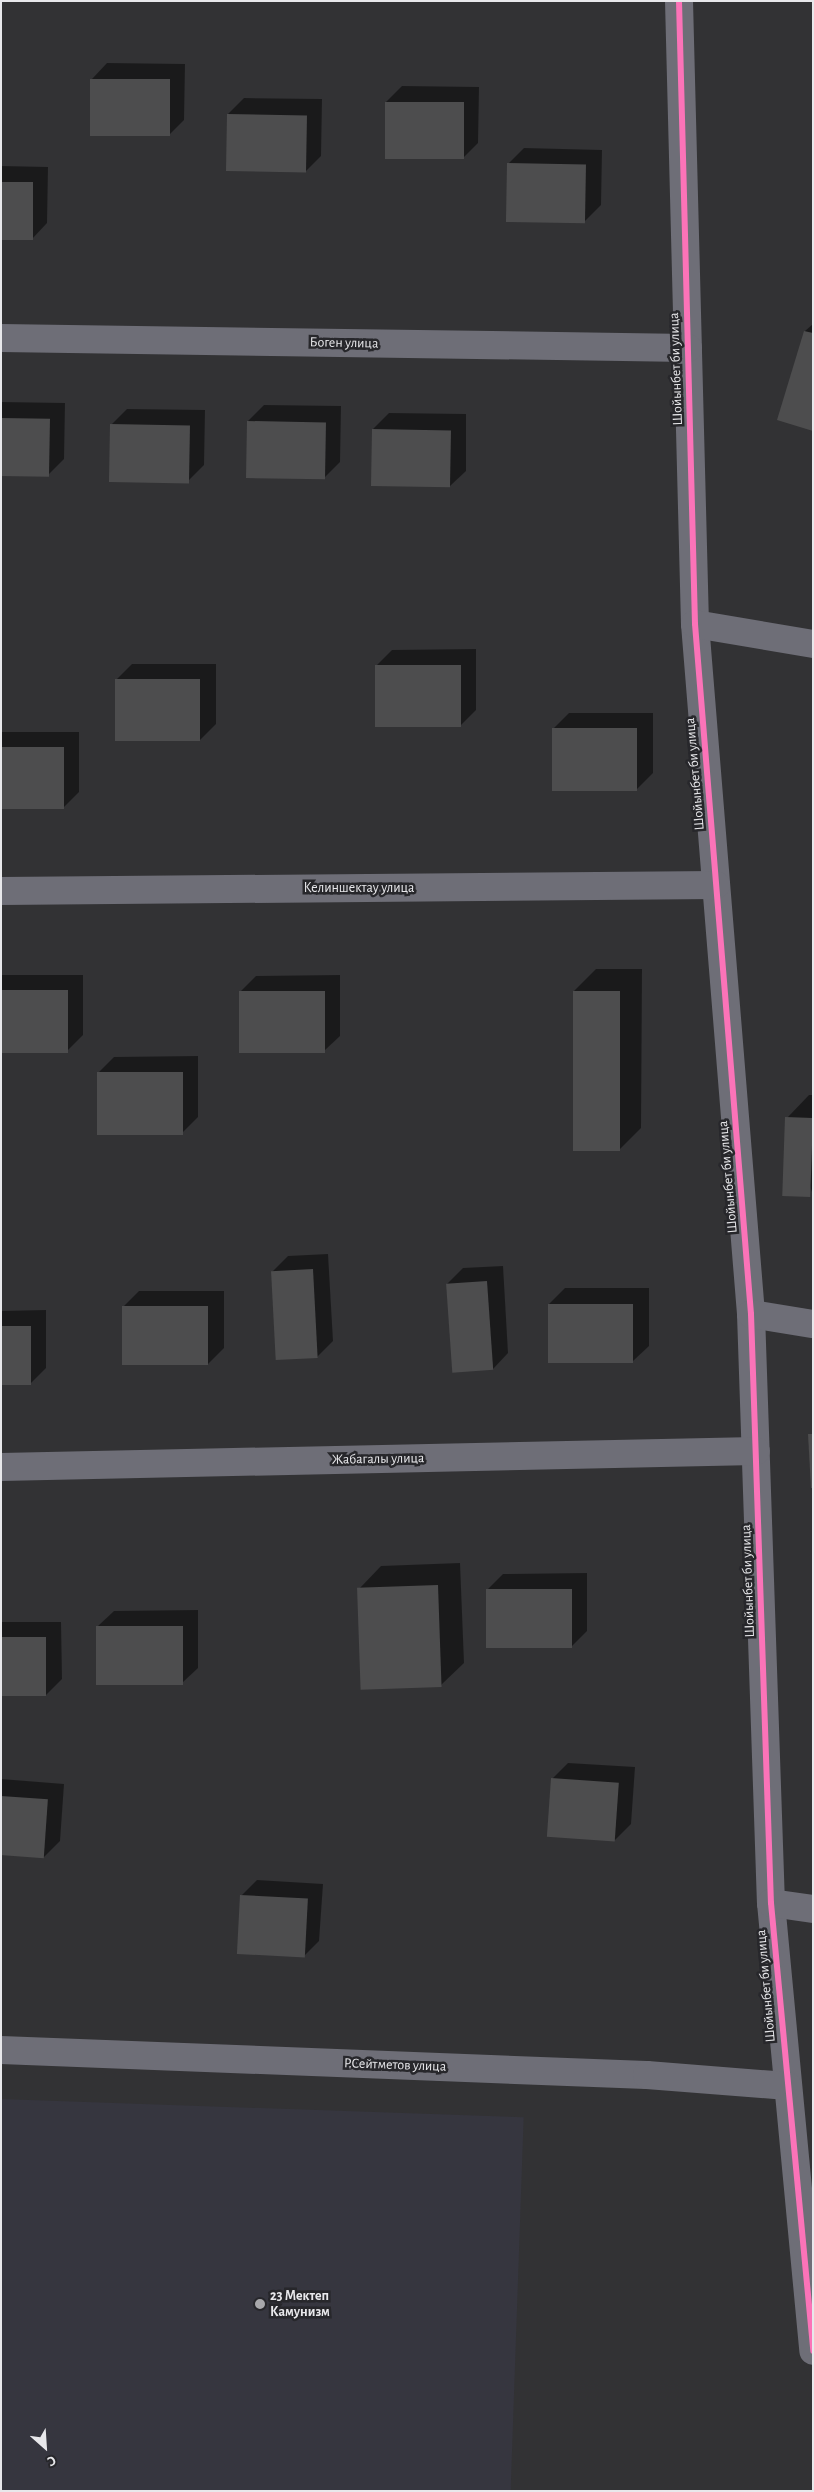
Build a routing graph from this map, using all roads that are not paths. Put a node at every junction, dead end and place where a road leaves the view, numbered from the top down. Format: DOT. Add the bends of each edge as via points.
graph roads {
  1 [pos="679,1"];
  2 [pos="1,338"];
  3 [pos="688,348"];
  4 [pos="695,624"];
  5 [pos="813,644"];
  6 [pos="716,885"];
  7 [pos="1,891"];
  8 [pos="751,1314"];
  9 [pos="813,1324"];
  10 [pos="756,1451"];
  11 [pos="1,1467"];
  12 [pos="771,1903"];
  13 [pos="813,1910"];
  14 [pos="1,2050"];
  15 [pos="788,2086"];
  16 [pos="813,2351"];
  1 -- 3 [label="street, Шойынбет би улица"];
  2 -- 3 [label="street, Боген улица"];
  3 -- 4 [label="street, Шойынбет би улица"];
  4 -- 5 [label="street"];
  4 -- 6 [label="street, Шойынбет би улица"];
  6 -- 7 [label="street, Келиншектау улица"];
  6 -- 8 [label="street, Шойынбет би улица"];
  8 -- 9 [label="street"];
  8 -- 10 [label="street, Шойынбет би улица"];
  10 -- 11 [label="street, Жабагалы улица"];
  10 -- 12 [label="street, Шойынбет би улица"];
  12 -- 13 [label="street"];
  12 -- 15 [label="street, Шойынбет би улица"];
  14 -- 15 [label="street, Р.Сейтметов улица" via="647,2074"];
  15 -- 16 [label="street, Шойынбет би улица"];
}
